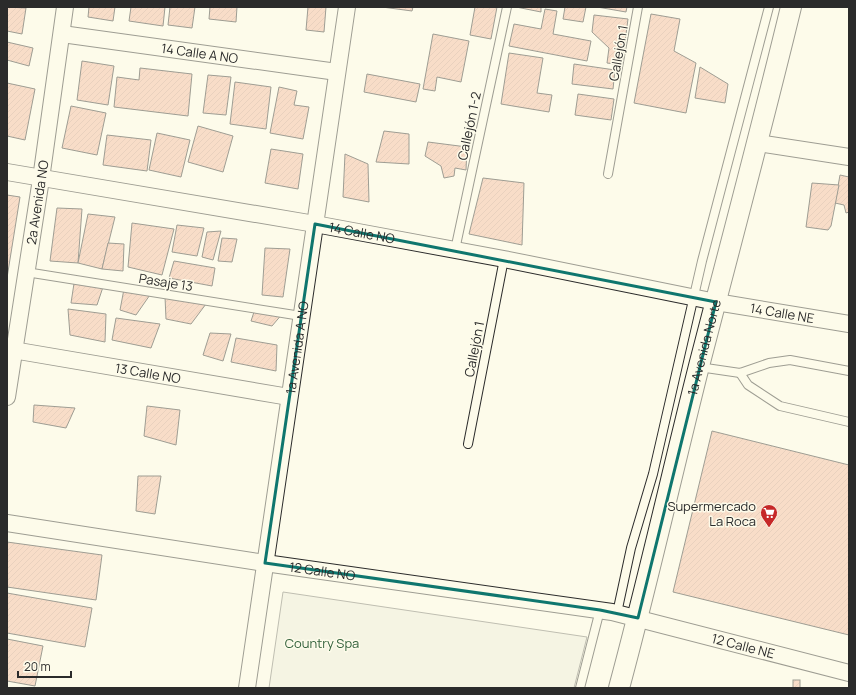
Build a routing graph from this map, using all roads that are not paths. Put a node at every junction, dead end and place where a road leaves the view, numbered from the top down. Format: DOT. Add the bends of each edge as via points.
graph roads {
  1 [pos="66,7"];
  2 [pos="346,7"];
  3 [pos="507,7"];
  4 [pos="638,7"];
  5 [pos="769,7"];
  6 [pos="792,7"];
  7 [pos="62,34"];
  8 [pos="337,72"];
  9 [pos="758,143"];
  10 [pos="849,157"];
  11 [pos="7,172"];
  12 [pos="608,174"];
  13 [pos="41,179"];
  14 [pos="315,224"];
  15 [pos="455,250"];
  16 [pos="504,259"];
  17 [pos="26,272"];
  18 [pos="694,298"];
  19 [pos="716,302"];
  20 [pos="301,316"];
  21 [pos="849,324"];
  22 [pos="11,350"];
  23 [pos="699,368"];
  24 [pos="849,371"];
  25 [pos="740,373"];
  26 [pos="7,397"];
  27 [pos="289,397"];
  28 [pos="849,422"];
  29 [pos="468,444"];
  30 [pos="7,524"];
  31 [pos="265,563"];
  32 [pos="600,610"];
  33 [pos="617,612"];
  34 [pos="638,618"];
  35 [pos="849,673"];
  36 [pos="247,688"];
  37 [pos="580,688"];
  38 [pos="618,688"];
  1 -- 7 [label="street, 2a Avenida NO"];
  2 -- 8 [label="street, 1a Avenida A NO"];
  3 -- 15 [label="lane, Callejón 1-2"];
  4 -- 12 [label="lane, Callejón 1"];
  5 -- 18 [label="lane"];
  6 -- 9 [label="street, 1a Avenida Norte"];
  7 -- 8 [label="street, 14 Calle A NO"];
  7 -- 13 [label="street, 2a Avenida NO"];
  8 -- 14 [label="street, 1a Avenida A NO"];
  9 -- 10 [label="street"];
  9 -- 19 [label="street, 1a Avenida Norte"];
  11 -- 13 [label="street, 14 Calle NO"];
  13 -- 14 [label="street, 14 Calle NO"];
  13 -- 17 [label="street, 2a Avenida NO"];
  14 -- 15 [label="street, 14 Calle NO"];
  14 -- 20 [label="street, 1a Avenida A NO"];
  15 -- 16 [label="street, 14 Calle NO"];
  16 -- 18 [label="street, 14 Calle NO"];
  16 -- 29 [label="lane, Callejón 1"];
  17 -- 20 [label="lane, Pasaje 13"];
  17 -- 22 [label="street, 2a Avenida NO"];
  18 -- 19 [label="street, 14 Calle NO"];
  18 -- 33 [label="lane" via="653,474 631,548"];
  19 -- 21 [label="street, 14 Calle NE"];
  19 -- 23 [label="street, 1a Avenida Norte"];
  20 -- 27 [label="street, 1a Avenida A NO"];
  22 -- 26 [label="street, 2a Avenida NO"];
  22 -- 27 [label="street, 13 Calle NO"];
  23 -- 25 [label="lane"];
  23 -- 34 [label="street, 1a Avenida Norte"];
  24 -- 25 [label="lane" via="790,360 769,363"];
  25 -- 28 [label="lane" via="748,385 780,406"];
  27 -- 31 [label="street, 1a Avenida A NO"];
  30 -- 31 [label="street, 12 Calle NO"];
  31 -- 32 [label="street, 12 Calle NO"];
  31 -- 36 [label="street, 1a Avenida A NO"];
  32 -- 33 [label="street, 12 Calle NO"];
  32 -- 37 [label="lane"];
  33 -- 34 [label="street, 12 Calle NO"];
  34 -- 35 [label="street, 12 Calle NE"];
  34 -- 38 [label="street, 1a Avenida Norte"];
}
